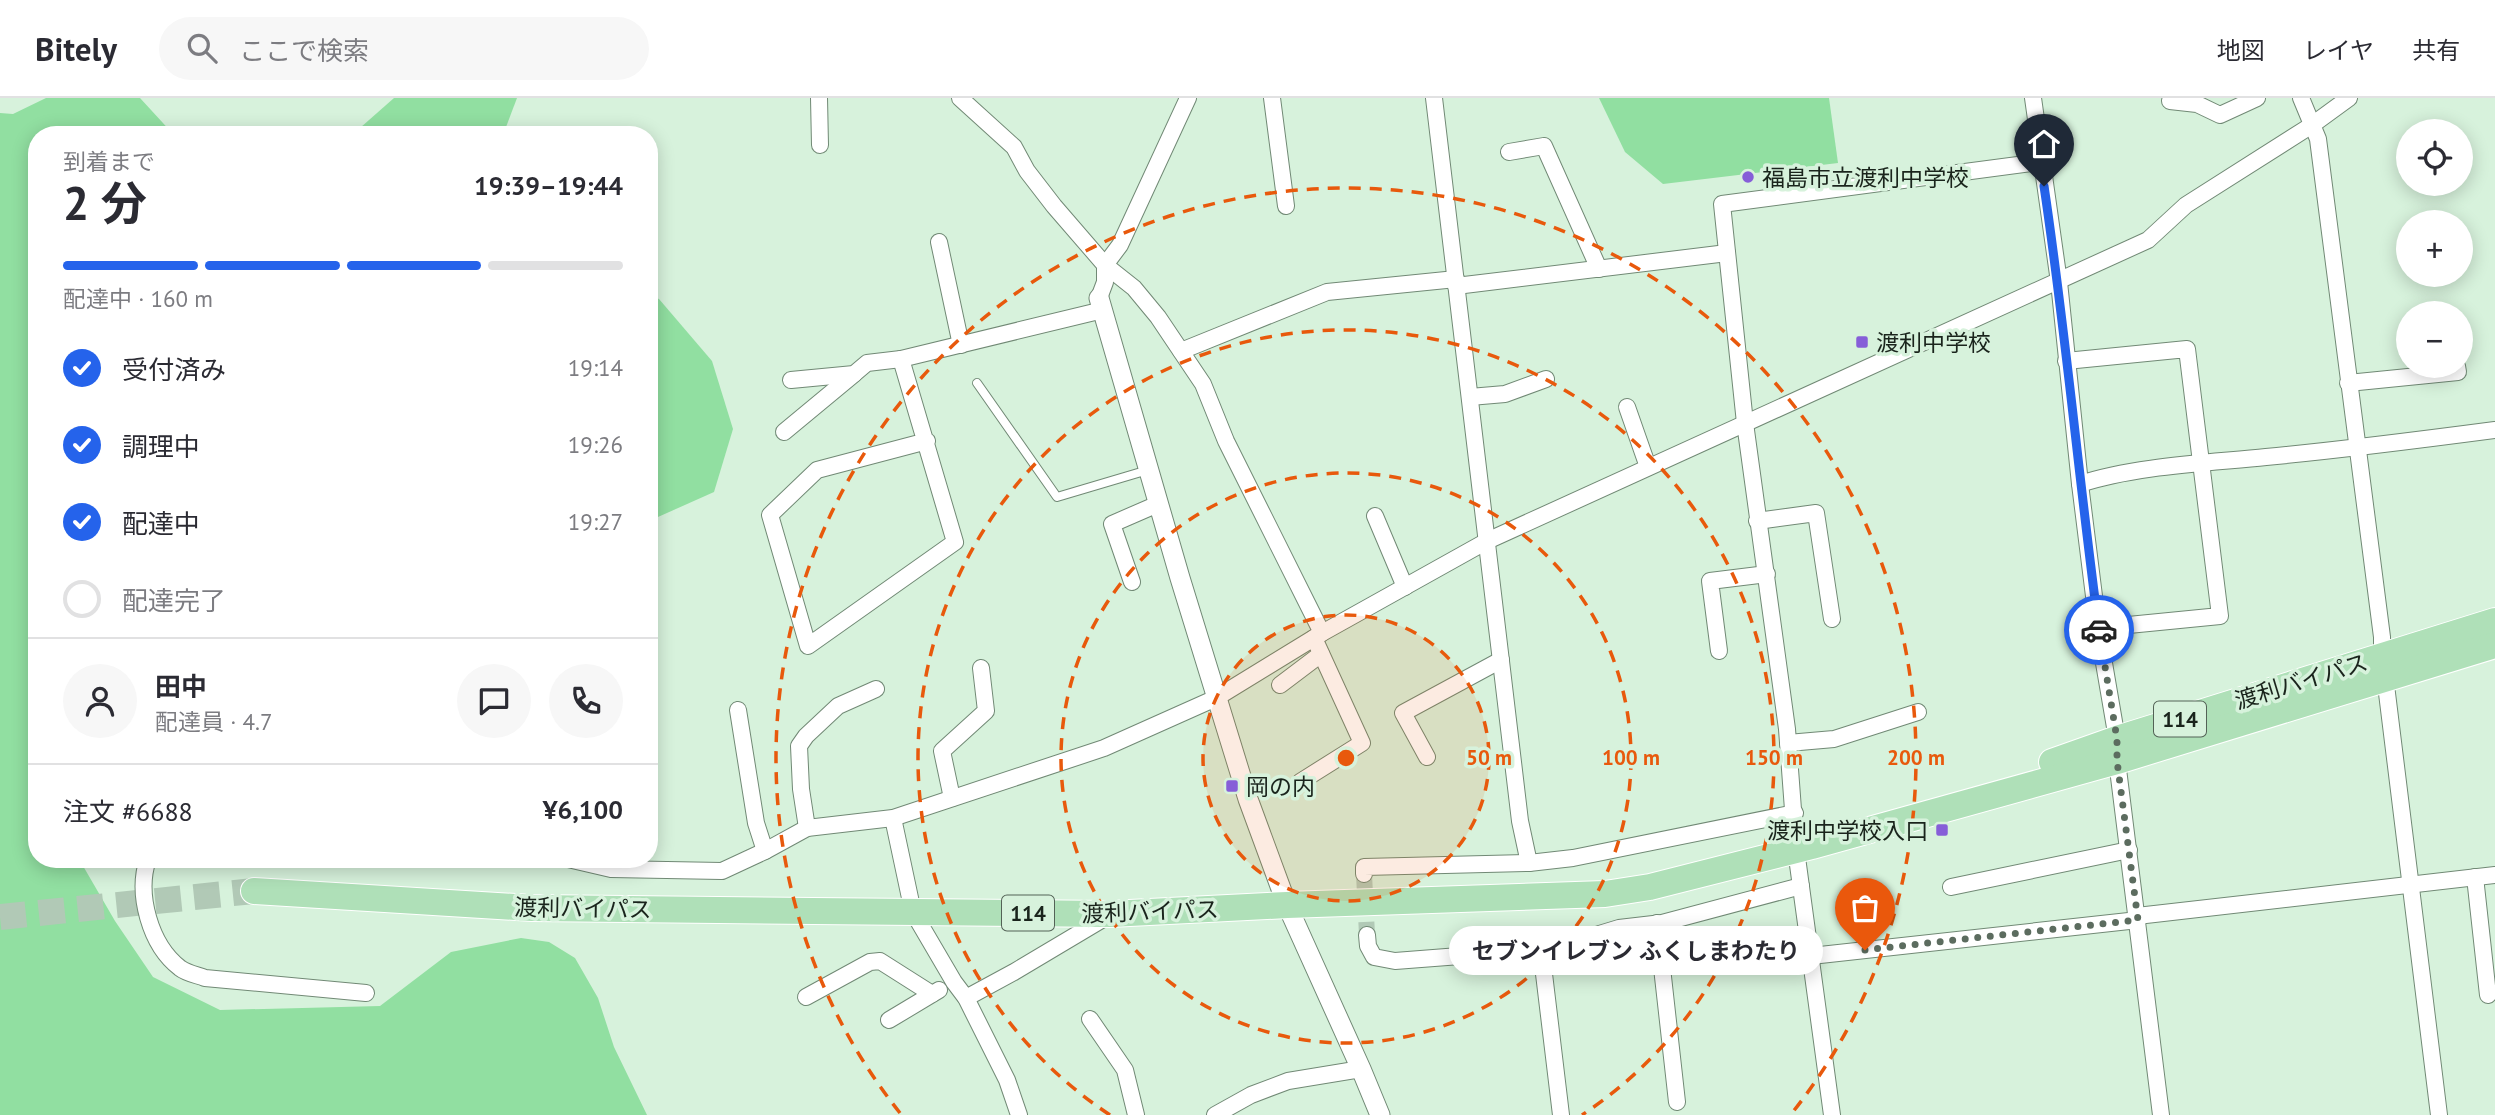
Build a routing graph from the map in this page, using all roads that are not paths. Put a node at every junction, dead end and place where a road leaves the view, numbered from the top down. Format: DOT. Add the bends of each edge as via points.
graph roads {
  1 [pos="819,98"];
  2 [pos="960,98"];
  3 [pos="1188,98"];
  4 [pos="1272,98"];
  5 [pos="1434,98"];
  6 [pos="2032,98"];
  7 [pos="2257,98"];
  8 [pos="2301,98"];
  9 [pos="2349,98"];
  10 [pos="2170,101"];
  11 [pos="2312,125"];
  12 [pos="820,145"];
  13 [pos="1510,152"];
  14 [pos="2040,162"];
  15 [pos="1286,206"];
  16 [pos="939,242"];
  17 [pos="1727,253"];
  18 [pos="1105,265"];
  19 [pos="1600,268"];
  20 [pos="2059,282"];
  21 [pos="1456,283"];
  22 [pos="1101,304"];
  23 [pos="961,345"];
  24 [pos="1181,351"];
  25 [pos="901,359"];
  26 [pos="2066,361"];
  27 [pos="854,374"];
  28 [pos="2398,378"];
  29 [pos="1546,379"];
  30 [pos="791,380"];
  31 [pos="976,383"];
  32 [pos="2348,383"];
  33 [pos="1470,397"];
  34 [pos="1627,407"];
  35 [pos="1745,423"];
  36 [pos="2495,430"];
  37 [pos="784,432"];
  38 [pos="927,441"];
  39 [pos="2357,449"];
  40 [pos="2203,463"];
  41 [pos="1648,467"];
  42 [pos="1148,470"];
  43 [pos="2080,485"];
  44 [pos="1158,504"];
  45 [pos="1375,516"];
  46 [pos="1757,520"];
  47 [pos="1487,541"];
  48 [pos="1767,574"];
  49 [pos="1132,582"];
  50 [pos="1405,587"];
  51 [pos="1832,619"];
  52 [pos="2495,621"];
  53 [pos="2098,628"];
  54 [pos="1318,636"];
  55 [pos="2495,645"];
  56 [pos="1719,650"];
  57 [pos="1321,654"];
  58 [pos="1501,660"];
  59 [pos="2384,667"];
  60 [pos="981,668"];
  61 [pos="1280,685"];
  62 [pos="876,689"];
  63 [pos="1216,698"];
  64 [pos="738,710"];
  65 [pos="1918,712"];
  66 [pos="1788,743"];
  67 [pos="2117,750"];
  68 [pos="1427,757"];
  69 [pos="1300,782"];
  70 [pos="952,798"];
  71 [pos="1795,813"];
  72 [pos="893,818"];
  73 [pos="807,828"];
  74 [pos="1796,850"];
  75 [pos="2129,850"];
  76 [pos="765,851"];
  77 [pos="1529,863"];
  78 [pos="145,868"];
  79 [pos="607,868"];
  80 [pos="1364,874"];
  81 [pos="2495,875"];
  82 [pos="2475,877"];
  83 [pos="2412,885"];
  84 [pos="1801,886"];
  85 [pos="1951,887"];
  86 [pos="254,891"];
  87 [pos="1287,905"];
  88 [pos="913,912"];
  89 [pos="1110,914"];
  90 [pos="2137,918"];
  91 [pos="1657,923"];
  92 [pos="1367,935"];
  93 [pos="1541,950"];
  94 [pos="1811,957"];
  95 [pos="954,982"];
  96 [pos="366,993"];
  97 [pos="932,994"];
  98 [pos="2488,995"];
  99 [pos="806,997"];
  100 [pos="965,998"];
  101 [pos="1090,1019"];
  102 [pos="888,1020"];
  103 [pos="1361,1069"];
  104 [pos="1677,1102"];
  105 [pos="1019,1115"];
  106 [pos="1136,1115"];
  107 [pos="1215,1115"];
  108 [pos="1380,1115"];
  109 [pos="1561,1115"];
  110 [pos="1832,1115"];
  111 [pos="2161,1115"];
  112 [pos="2439,1115"];
  1 -- 12 [label="street"];
  2 -- 18 [label="street" via="1014,147 1027,171"];
  3 -- 18 [label="street" via="1120,245"];
  4 -- 15 [label="street"];
  5 -- 21 [label="street"];
  6 -- 14 [label="street"];
  7 -- 10 [label="street" via="2220,115 2197,104"];
  8 -- 11 [label="street"];
  9 -- 11 [label="street"];
  11 -- 20 [label="street" via="2186,205 2148,240"];
  11 -- 32 [label="street" via="2318,139"];
  13 -- 19 [label="street" via="1544,146"];
  14 -- 17 [label="street" via="1722,204"];
  14 -- 20 [label="street"];
  16 -- 23 [label="street"];
  17 -- 19 [label="street"];
  17 -- 35 [label="street"];
  18 -- 22 [label="street"];
  18 -- 24 [label="street" via="1134,288"];
  19 -- 21 [label="street"];
  20 -- 26 [label="street"];
  20 -- 35 [label="street"];
  21 -- 24 [label="street" via="1327,292"];
  21 -- 33 [label="street"];
  22 -- 23 [label="street"];
  22 -- 42 [label="street"];
  23 -- 25 [label="street"];
  24 -- 54 [label="street" via="1203,384"];
  25 -- 27 [label="street" via="867,363"];
  25 -- 38 [label="street"];
  26 -- 40 [label="street" via="2187,349"];
  26 -- 43 [label="street"];
  27 -- 30 [label="street"];
  27 -- 37 [label="street"];
  28 -- 32 [label="street"];
  29 -- 33 [label="street" via="1505,394"];
  31 -- 42 [label="lane" via="1057,497"];
  32 -- 39 [label="street"];
  33 -- 47 [label="street"];
  34 -- 41 [label="street"];
  35 -- 41 [label="street"];
  35 -- 46 [label="street"];
  36 -- 39 [label="street"];
  38 -- 38 [label="street" via="955,541 808,646 769,515 817,470"];
  39 -- 40 [label="street"];
  39 -- 59 [label="street"];
  40 -- 43 [label="street"];
  40 -- 53 [label="street" via="2220,616"];
  41 -- 47 [label="street"];
  42 -- 44 [label="street"];
  43 -- 53 [label="street"];
  44 -- 49 [label="street" via="1112,524"];
  44 -- 63 [label="street"];
  45 -- 50 [label="street"];
  46 -- 48 [label="street"];
  46 -- 51 [label="street" via="1816,513"];
  47 -- 50 [label="street"];
  47 -- 58 [label="street"];
  48 -- 56 [label="street" via="1710,581"];
  48 -- 66 [label="street"];
  50 -- 54 [label="street"];
  52 -- 59 [label="highway, 渡利バイパス / 114"];
  53 -- 67 [label="street"];
  54 -- 57 [label="street"];
  54 -- 63 [label="street"];
  55 -- 59 [label="highway, 渡利バイパス / 114"];
  57 -- 61 [label="street"];
  57 -- 69 [label="street" via="1362,743"];
  58 -- 68 [label="street" via="1403,713"];
  58 -- 77 [label="street"];
  59 -- 67 [label="highway, 渡利バイパス / 114"];
  59 -- 83 [label="street"];
  60 -- 70 [label="street" via="986,710 942,751"];
  62 -- 73 [label="street" via="838,706 799,746"];
  63 -- 70 [label="street" via="1104,748"];
  63 -- 87 [label="street"];
  64 -- 76 [label="street" via="756,823"];
  65 -- 66 [label="street" via="1834,739"];
  66 -- 71 [label="street"];
  67 -- 74 [label="highway, 渡利バイパス / 114"];
  67 -- 75 [label="street"];
  70 -- 72 [label="street"];
  71 -- 74 [label="street"];
  71 -- 77 [label="street"];
  72 -- 73 [label="street"];
  72 -- 88 [label="street"];
  73 -- 76 [label="street"];
  74 -- 84 [label="street"];
  74 -- 87 [label="highway, 渡利バイパス / 114" via="1605,894"];
  75 -- 85 [label="street"];
  75 -- 90 [label="street"];
  76 -- 79 [label="street" via="722,871"];
  77 -- 80 [label="street" via="1364,867"];
  78 -- 96 [label="street" via="146,908 158,943 181,969 205,978"];
  81 -- 82 [label="street"];
  82 -- 83 [label="street"];
  82 -- 98 [label="street"];
  83 -- 90 [label="street"];
  83 -- 112 [label="street"];
  84 -- 91 [label="street"];
  84 -- 94 [label="street"];
  86 -- 88 [label="highway, 渡利バイパス / 114" via="532,908"];
  87 -- 89 [label="highway, 渡利バイパス / 114"];
  87 -- 103 [label="street"];
  88 -- 89 [label="highway, 渡利バイパス / 114"];
  88 -- 95 [label="street"];
  89 -- 100 [label="street"];
  90 -- 94 [label="street"];
  90 -- 111 [label="street"];
  91 -- 93 [label="street" via="1619,928"];
  91 -- 104 [label="street"];
  92 -- 93 [label="street" via="1374,957 1395,961"];
  93 -- 109 [label="street"];
  94 -- 110 [label="street"];
  95 -- 97 [label="street"];
  95 -- 100 [label="street"];
  97 -- 99 [label="street" via="880,961"];
  97 -- 102 [label="street"];
  100 -- 105 [label="street" via="1007,1080"];
  101 -- 106 [label="street" via="1125,1070"];
  103 -- 107 [label="street" via="1288,1081"];
  103 -- 108 [label="street"];
}
